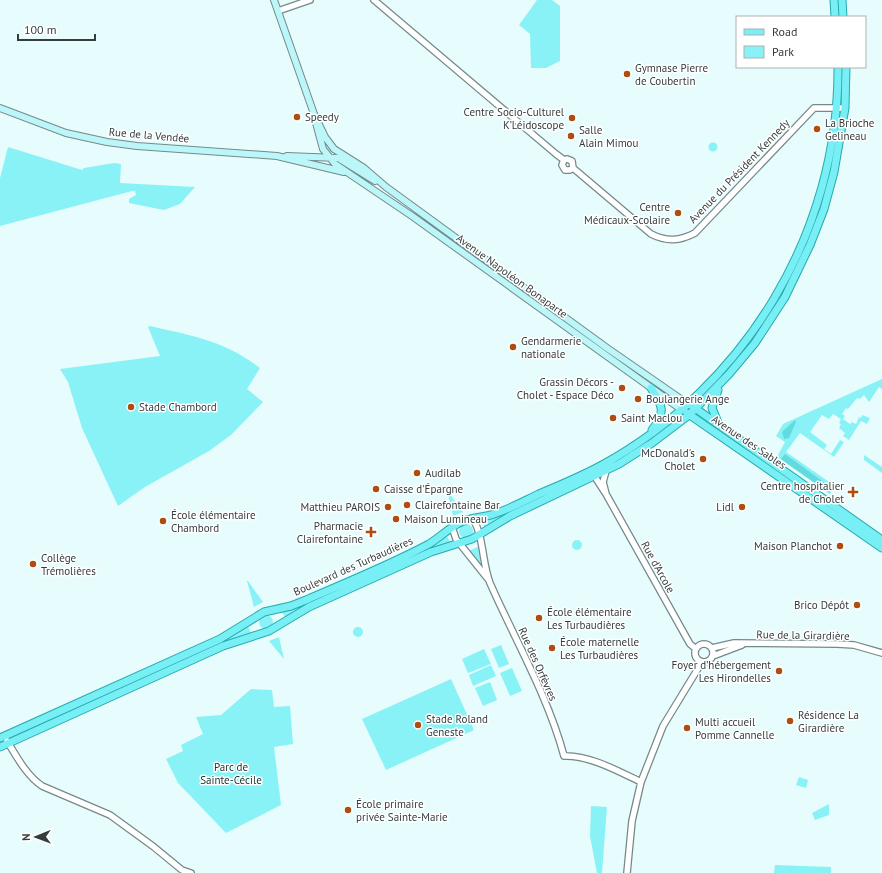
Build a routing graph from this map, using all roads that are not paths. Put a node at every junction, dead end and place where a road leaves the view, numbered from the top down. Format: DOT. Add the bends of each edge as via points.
graph roads {
  1 [pos="274,0"];
  2 [pos="310,0"];
  3 [pos="374,0"];
  4 [pos="834,0"];
  5 [pos="842,0"];
  6 [pos="278,11"];
  7 [pos="835,16"];
  8 [pos="843,16"];
  9 [pos="838,68"];
  10 [pos="846,68"];
  11 [pos="0,108"];
  12 [pos="837,108"];
  13 [pos="845,108"];
  14 [pos="314,114"];
  15 [pos="334,149"];
  16 [pos="277,156"];
  17 [pos="330,158"];
  18 [pos="320,166"];
  19 [pos="347,173"];
  20 [pos="386,187"];
  21 [pos="720,384"];
  22 [pos="651,388"];
  23 [pos="688,404"];
  24 [pos="696,409"];
  25 [pos="682,410"];
  26 [pos="689,415"];
  27 [pos="721,426"];
  28 [pos="648,437"];
  29 [pos="601,466"];
  30 [pos="606,471"];
  31 [pos="594,477"];
  32 [pos="606,494"];
  33 [pos="473,519"];
  34 [pos="452,528"];
  35 [pos="479,535"];
  36 [pos="882,540"];
  37 [pos="459,544"];
  38 [pos="882,548"];
  39 [pos="489,581"];
  40 [pos="746,644"];
  41 [pos="712,648"];
  42 [pos="696,649"];
  43 [pos="882,653"];
  44 [pos="713,656"];
  45 [pos="702,662"];
  46 [pos="4,739"];
  47 [pos="0,747"];
  48 [pos="641,782"];
  49 [pos="190,873"];
  50 [pos="627,873"];
  1 -- 6 [label="main road"];
  2 -- 6 [label="street"];
  3 -- 12 [label="street, Avenue du Président Kennedy" via="564,160 572,161 573,168 646,230 663,239 674,240 695,233 814,108"];
  4 -- 7 [label="main road"];
  5 -- 8 [label="main road"];
  6 -- 14 [label="main road"];
  9 -- 12 [label="main road, Boulevard des Turbaudières"];
  10 -- 13 [label="main road, Boulevard des Turbaudières"];
  11 -- 16 [label="main road, Rue de la Vendée" via="66,133 107,142"];
  12 -- 13 [label="street, Avenue du Président Kennedy"];
  12 -- 23 [label="main road, Boulevard des Turbaudières" via="826,170 815,211 786,278 773,303 749,338"];
  13 -- 21 [label="main road, Boulevard des Turbaudières" via="834,172 824,209 810,245 790,287 768,324 743,359"];
  14 -- 15 [label="main road"];
  14 -- 17 [label="main road" via="321,145"];
  15 -- 17 [label="main road"];
  15 -- 20 [label="main road, Avenue Napoléon Bonaparte" via="364,168"];
  16 -- 17 [label="main road, Rue de la Vendée"];
  16 -- 18 [label="main road, Rue de la Vendée"];
  17 -- 18 [label="main road"];
  17 -- 19 [label="main road, Avenue Napoléon Bonaparte"];
  17 -- 20 [label="main road, Avenue Napoléon Bonaparte" via="340,159"];
  18 -- 19 [label="main road, Rue de la Vendée"];
  19 -- 22 [label="main road, Avenue Napoléon Bonaparte" via="412,216"];
  20 -- 23 [label="main road, Avenue Napoléon Bonaparte"];
  21 -- 24 [label="main road, Boulevard des Turbaudières"];
  21 -- 27 [label="main road" via="712,408"];
  22 -- 25 [label="main road, Avenue Napoléon Bonaparte"];
  22 -- 28 [label="main road" via="662,410"];
  23 -- 24 [label="main road, Avenue des Sables"];
  23 -- 25 [label="main road, Boulevard des Turbaudières"];
  24 -- 26 [label="main road, Boulevard des Turbaudières"];
  24 -- 27 [label="main road, Avenue des Sables"];
  25 -- 26 [label="main road, Avenue des Sables"];
  25 -- 28 [label="main road, Boulevard des Turbaudières"];
  26 -- 30 [label="main road, Boulevard des Turbaudières" via="647,446"];
  26 -- 38 [label="main road, Avenue des Sables"];
  27 -- 36 [label="main road, Avenue des Sables"];
  28 -- 29 [label="main road, Boulevard des Turbaudières"];
  29 -- 31 [label="street, Boulevard des Turbaudières"];
  29 -- 33 [label="main road, Boulevard des Turbaudières" via="495,514"];
  30 -- 31 [label="main road, Boulevard des Turbaudières"];
  30 -- 32 [label="street, Rue d’Arcole" via="603,485"];
  31 -- 32 [label="street, Rue d’Arcole"];
  31 -- 35 [label="main road, Boulevard des Turbaudières" via="510,516"];
  32 -- 42 [label="street, Rue d’Arcole" via="690,644"];
  33 -- 34 [label="main road, Boulevard des Turbaudières"];
  33 -- 35 [label="street, Rue des Orfèvres"];
  34 -- 37 [label="street, Rue des Orfèvres"];
  34 -- 46 [label="main road, Boulevard des Turbaudières" via="409,554 302,602 264,612 220,639"];
  35 -- 37 [label="main road, Boulevard des Turbaudières"];
  35 -- 39 [label="street, Rue des Orfèvres"];
  37 -- 39 [label="street, Rue des Orfèvres"];
  37 -- 46 [label="main road, Boulevard des Turbaudières" via="431,552 309,607 269,631 223,646"];
  39 -- 48 [label="street, Rue des Orfèvres" via="556,730 564,756 593,761"];
  40 -- 41 [label="street, Rue de la Girardière" via="734,643"];
  40 -- 43 [label="street, Rue de la Girardière" via="846,644"];
  40 -- 44 [label="street, Rue de la Girardière"];
  41 -- 42 [label="street, Rue de la Girardière" via="704,644"];
  41 -- 44 [label="street"];
  42 -- 45 [label="street" via="695,657"];
  44 -- 45 [label="street, Rue de la Girardière" via="708,662"];
  45 -- 48 [label="street" via="663,726"];
  46 -- 47 [label="main road"];
  46 -- 49 [label="street" via="42,786 110,815 182,870"];
  48 -- 50 [label="street" via="632,821"];
}
